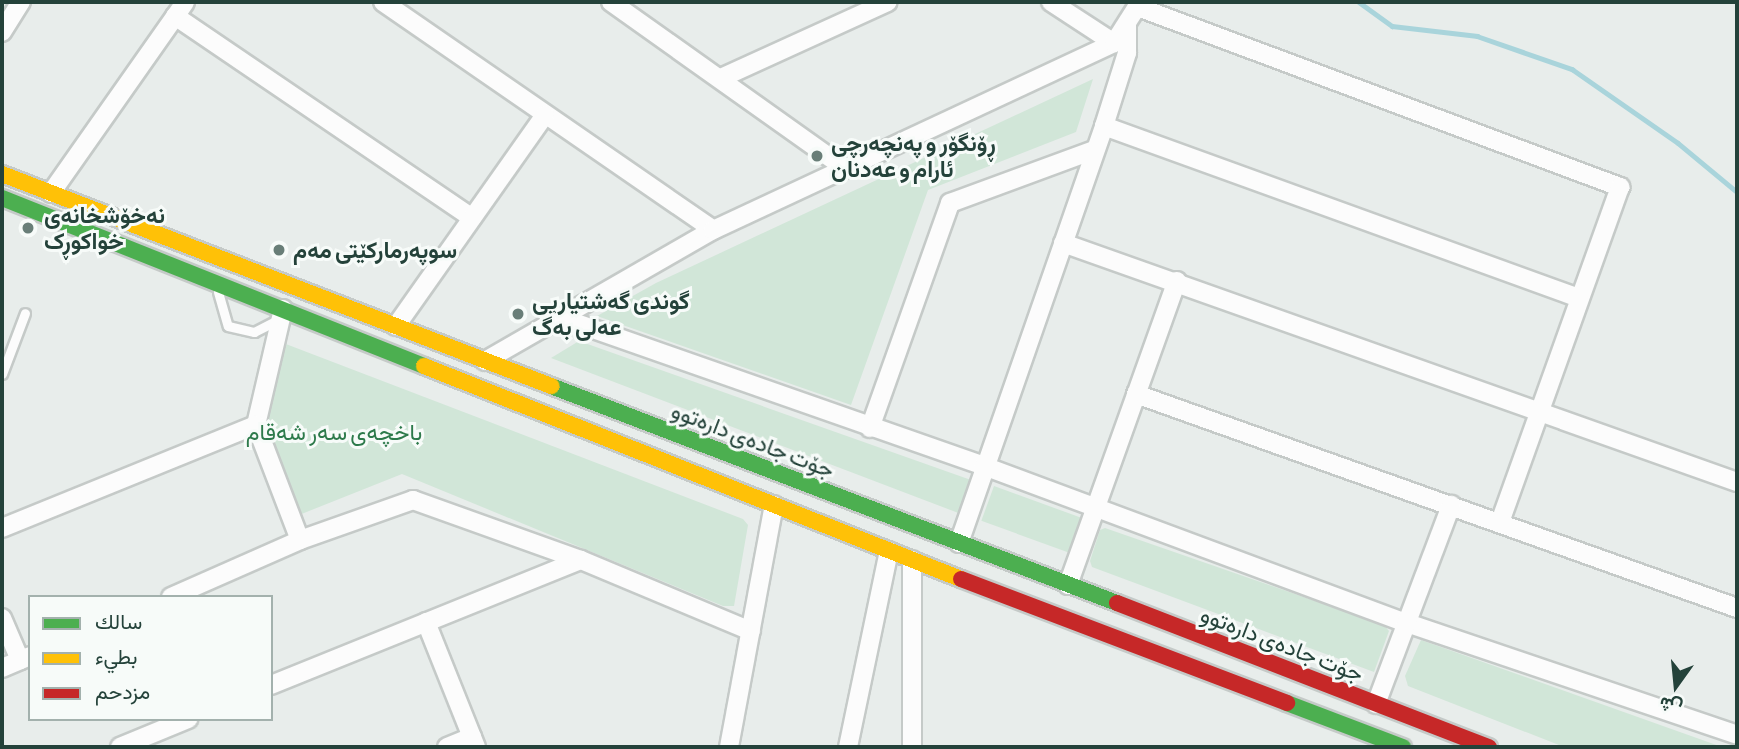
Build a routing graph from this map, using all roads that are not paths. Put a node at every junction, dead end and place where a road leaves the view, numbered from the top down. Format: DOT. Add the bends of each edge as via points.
graph roads {
  1 [pos="21,2"];
  2 [pos="383,2"];
  3 [pos="611,2"];
  4 [pos="888,2"];
  5 [pos="1051,2"];
  6 [pos="1139,4"];
  7 [pos="633,8"];
  8 [pos="180,9"];
  9 [pos="4,25"];
  10 [pos="1127,25"];
  11 [pos="1114,43"];
  12 [pos="721,78"];
  13 [pos="545,115"];
  14 [pos="1104,126"];
  15 [pos="1094,150"];
  16 [pos="845,168"];
  17 [pos="2,174"];
  18 [pos="51,193"];
  19 [pos="2,198"];
  20 [pos="472,218"];
  21 [pos="713,230"];
  22 [pos="1063,243"];
  23 [pos="201,277"];
  24 [pos="1177,281"];
  25 [pos="1579,298"];
  26 [pos="25,313"];
  27 [pos="282,314"];
  28 [pos="556,316"];
  29 [pos="396,326"];
  30 [pos="485,360"];
  31 [pos="2,374"];
  32 [pos="1136,394"];
  33 [pos="1539,410"];
  34 [pos="256,425"];
  35 [pos="870,428"];
  36 [pos="984,466"];
  37 [pos="775,472"];
  38 [pos="1737,482"];
  39 [pos="769,504"];
  40 [pos="1451,505"];
  41 [pos="1096,509"];
  42 [pos="1500,522"];
  43 [pos="2,528"];
  44 [pos="300,540"];
  45 [pos="959,543"];
  46 [pos="889,551"];
  47 [pos="582,560"];
  48 [pos="912,560"];
  49 [pos="1068,585"];
  50 [pos="880,588"];
  51 [pos="176,595"];
  52 [pos="1737,608"];
  53 [pos="912,609"];
  54 [pos="2,618"];
  55 [pos="426,622"];
  56 [pos="1407,623"];
  57 [pos="751,631"];
  58 [pos="25,658"];
  59 [pos="2,667"];
  60 [pos="273,684"];
  61 [pos="1376,704"];
  62 [pos="183,721"];
  63 [pos="1737,736"];
  64 [pos="1370,741"];
  65 [pos="474,742"];
  66 [pos="120,747"];
  67 [pos="447,747"];
  68 [pos="729,747"];
  69 [pos="848,747"];
  70 [pos="912,747"];
  71 [pos="1403,747"];
  72 [pos="1489,747"];
  1 -- 9 [label="street"];
  2 -- 13 [label="street"];
  3 -- 7 [label="street"];
  4 -- 12 [label="street"];
  5 -- 11 [label="street"];
  6 -- 10 [label="street"];
  6 -- 25 [label="street" via="1620,187"];
  7 -- 12 [label="street"];
  8 -- 18 [label="street"];
  8 -- 20 [label="street"];
  10 -- 11 [label="street"];
  10 -- 14 [label="street" via="1127,53"];
  11 -- 16 [label="street"];
  12 -- 16 [label="street"];
  13 -- 20 [label="street"];
  13 -- 21 [label="street"];
  14 -- 15 [label="street"];
  14 -- 25 [label="street"];
  15 -- 22 [label="street"];
  15 -- 35 [label="street" via="950,203"];
  16 -- 21 [label="street"];
  17 -- 18 [label="main road, جۆت جادەی دارەتوو"];
  18 -- 29 [label="main road, جۆت جادەی دارەتوو"];
  19 -- 23 [label="main road"];
  20 -- 29 [label="street"];
  21 -- 28 [label="street"];
  22 -- 24 [label="street"];
  22 -- 36 [label="street"];
  23 -- 27 [label="main road"];
  23 -- 27 [label="lane" via="220,293 228,326 254,332"];
  24 -- 32 [label="street"];
  24 -- 33 [label="street"];
  25 -- 33 [label="street"];
  26 -- 31 [label="lane"];
  27 -- 34 [label="street"];
  27 -- 39 [label="main road"];
  28 -- 30 [label="street"];
  28 -- 35 [label="street"];
  29 -- 30 [label="main road, جۆت جادەی دارەتوو"];
  30 -- 37 [label="main road, جۆت جادەی دارەتوو"];
  32 -- 40 [label="street"];
  32 -- 41 [label="street"];
  33 -- 38 [label="street"];
  33 -- 42 [label="street"];
  34 -- 43 [label="street"];
  34 -- 44 [label="street"];
  35 -- 36 [label="street"];
  36 -- 41 [label="street"];
  36 -- 45 [label="street"];
  37 -- 39 [label="main road"];
  37 -- 45 [label="main road, جۆت جادەی دارەتوو"];
  39 -- 46 [label="main road"];
  39 -- 57 [label="street"];
  40 -- 42 [label="street"];
  40 -- 56 [label="street"];
  41 -- 49 [label="street"];
  41 -- 56 [label="street"];
  42 -- 52 [label="street"];
  44 -- 47 [label="street" via="413,500"];
  44 -- 51 [label="street"];
  45 -- 49 [label="main road, جۆت جادەی دارەتوو"];
  46 -- 48 [label="main road"];
  46 -- 50 [label="street"];
  47 -- 55 [label="street"];
  47 -- 57 [label="street"];
  48 -- 53 [label="street"];
  48 -- 64 [label="main road"];
  49 -- 61 [label="main road, جۆت جادەی دارەتوو"];
  50 -- 53 [label="street" via="899,590"];
  50 -- 69 [label="street"];
  53 -- 70 [label="street"];
  54 -- 58 [label="street"];
  55 -- 60 [label="street"];
  55 -- 65 [label="street"];
  56 -- 61 [label="street"];
  56 -- 63 [label="street"];
  57 -- 68 [label="street"];
  58 -- 59 [label="street"];
  61 -- 72 [label="main road, جۆت جادەی دارەتوو"];
  62 -- 66 [label="street"];
  64 -- 71 [label="main road"];
  65 -- 67 [label="street"];
}
